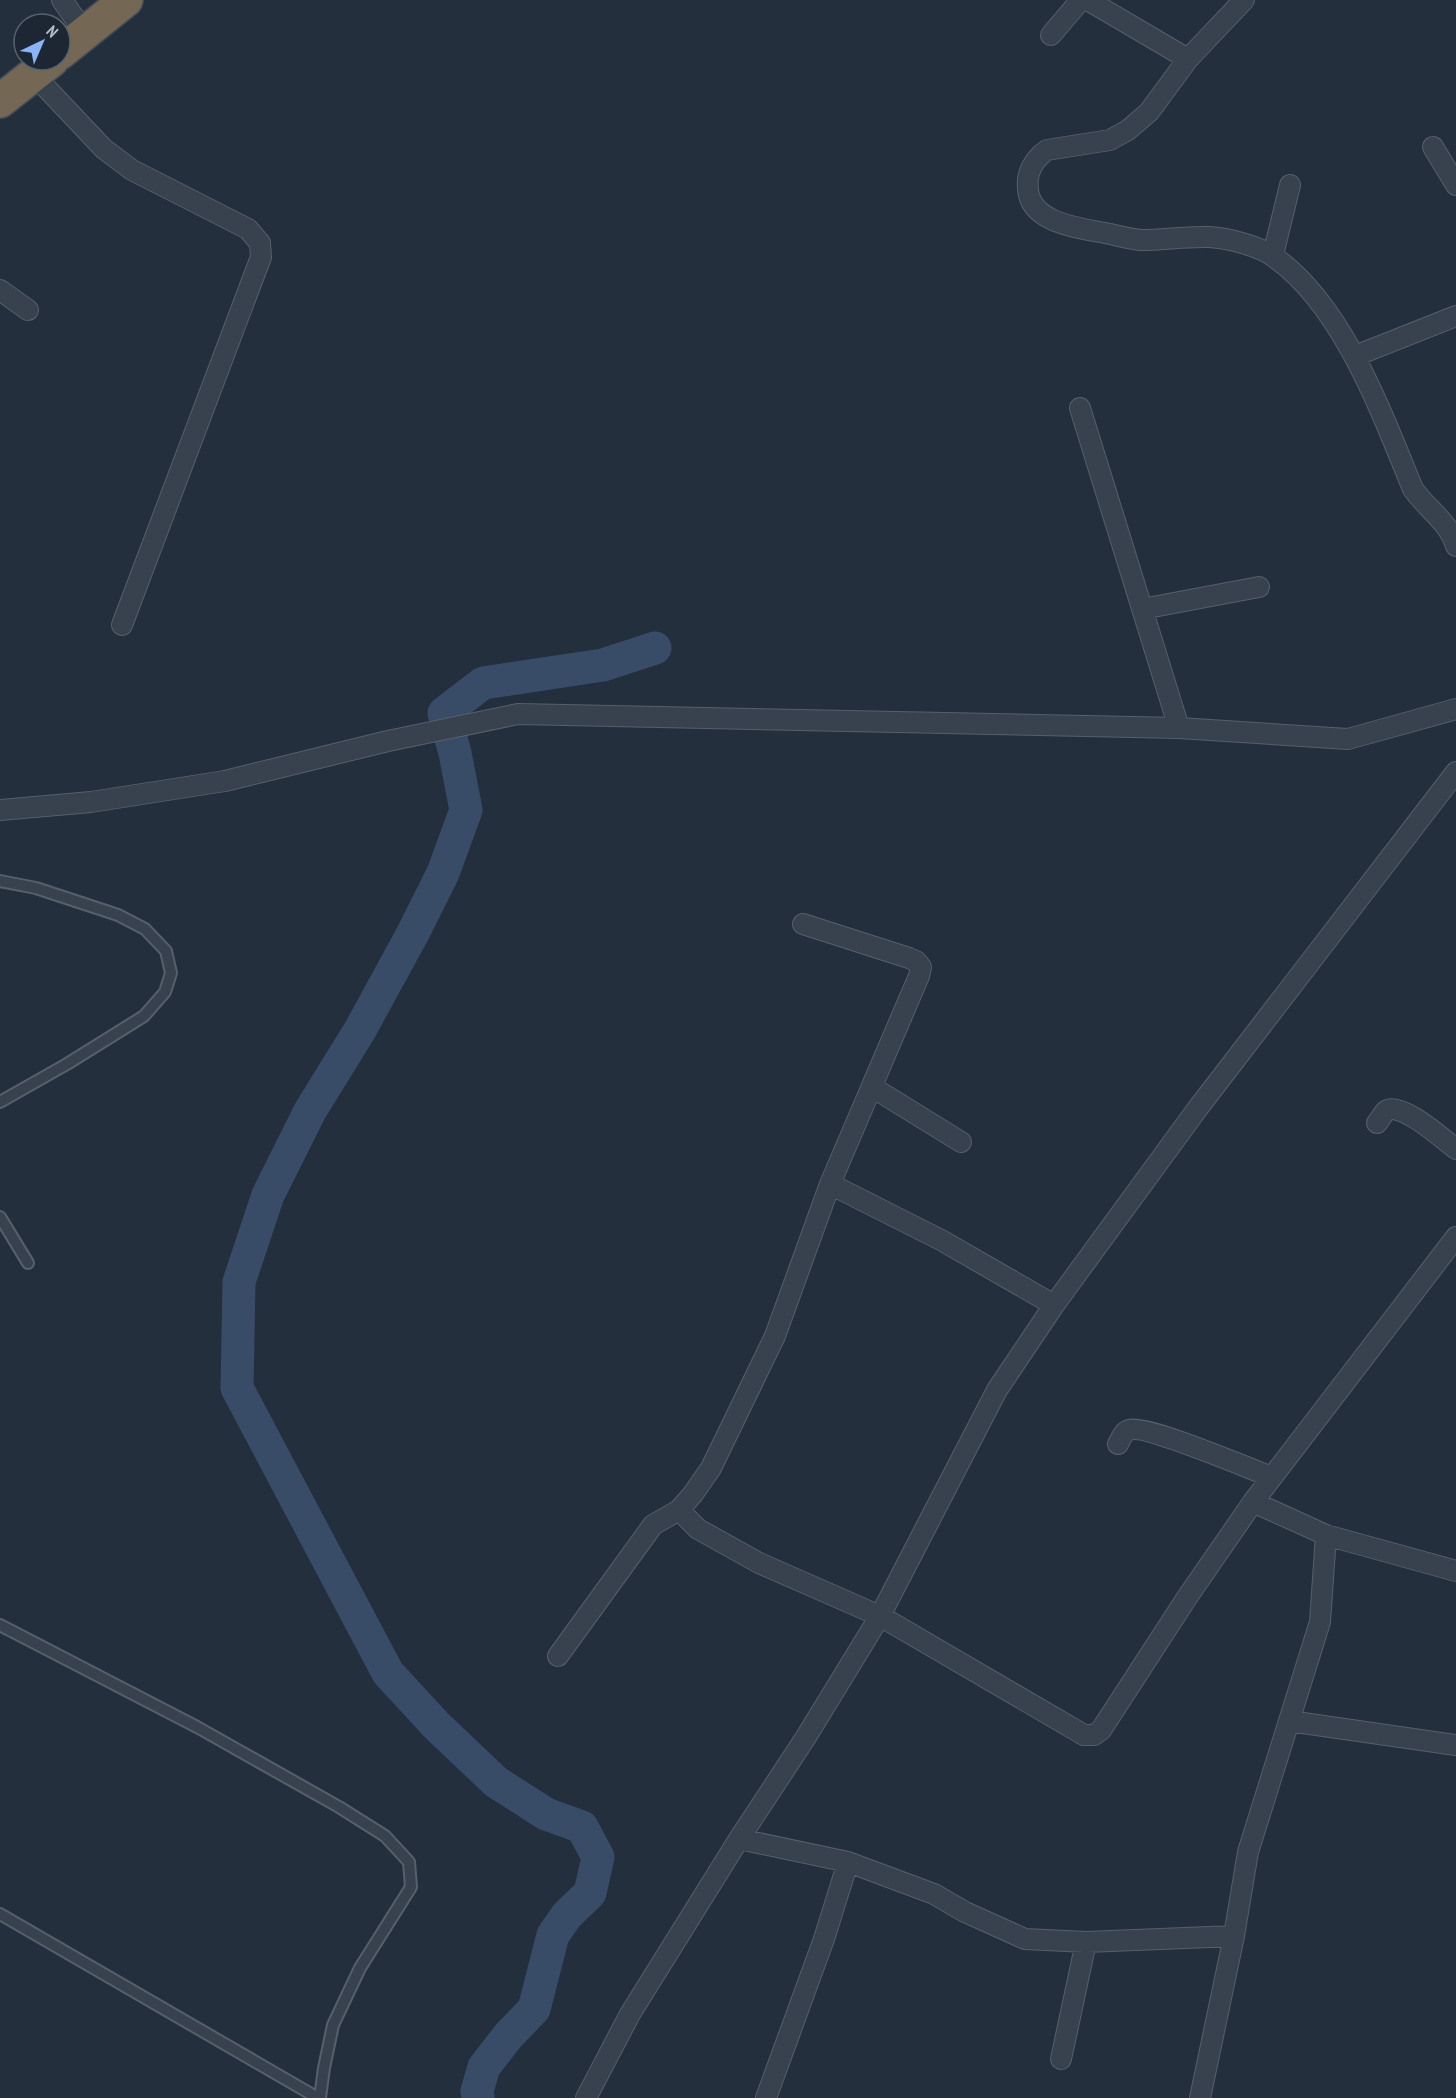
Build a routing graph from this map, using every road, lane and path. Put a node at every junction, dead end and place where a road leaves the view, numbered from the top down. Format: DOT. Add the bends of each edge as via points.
graph roads {
  1 [pos="62,0"];
  2 [pos="126,0"];
  3 [pos="1244,0"];
  4 [pos="85,33"];
  5 [pos="1051,35"];
  6 [pos="72,43"];
  7 [pos="1188,59"];
  8 [pos="38,72"];
  9 [pos="46,72"];
  10 [pos="0,101"];
  11 [pos="1433,147"];
  12 [pos="1290,185"];
  13 [pos="1456,185"];
  14 [pos="1273,255"];
  15 [pos="0,290"];
  16 [pos="28,310"];
  17 [pos="1456,316"];
  18 [pos="1355,356"];
  19 [pos="1080,408"];
  20 [pos="1456,546"];
  21 [pos="1259,586"];
  22 [pos="1142,609"];
  23 [pos="122,625"];
  24 [pos="1456,709"];
  25 [pos="1179,728"];
  26 [pos="1453,782"];
  27 [pos="0,810"];
  28 [pos="0,881"];
  29 [pos="803,924"];
  30 [pos="872,1087"];
  31 [pos="0,1102"];
  32 [pos="1377,1123"];
  33 [pos="961,1142"];
  34 [pos="1456,1149"];
  35 [pos="830,1184"];
  36 [pos="0,1217"];
  37 [pos="1456,1237"];
  38 [pos="28,1263"];
  39 [pos="1054,1305"];
  40 [pos="1118,1444"];
  41 [pos="1272,1477"];
  42 [pos="1253,1502"];
  43 [pos="679,1510"];
  44 [pos="1326,1535"];
  45 [pos="1456,1571"];
  46 [pos="880,1616"];
  47 [pos="0,1625"];
  48 [pos="558,1656"];
  49 [pos="1289,1721"];
  50 [pos="1456,1745"];
  51 [pos="739,1839"];
  52 [pos="848,1862"];
  53 [pos="0,1914"];
  54 [pos="1234,1936"];
  55 [pos="1086,1942"];
  56 [pos="1061,2059"];
  57 [pos="319,2098"];
  58 [pos="586,2098"];
  59 [pos="766,2098"];
  60 [pos="1200,2098"];
  1 -- 4 [label="street"];
  2 -- 4 [label="highway"];
  3 -- 7 [label="street"];
  4 -- 6 [label="highway"];
  5 -- 7 [label="street" via="1085,0"];
  7 -- 14 [label="street" via="1149,112 1128,130 1110,140 1047,150 1039,156 1028,178 1030,201 1066,225 1138,240 1210,237 1242,243"];
  8 -- 10 [label="highway"];
  9 -- 23 [label="street" via="104,149 142,176 248,229 260,243 261,257"];
  11 -- 13 [label="street"];
  12 -- 14 [label="street"];
  14 -- 18 [label="street" via="1322,305"];
  15 -- 16 [label="street"];
  17 -- 18 [label="street"];
  18 -- 20 [label="street" via="1413,489 1444,523"];
  19 -- 22 [label="street"];
  21 -- 22 [label="street"];
  22 -- 25 [label="street"];
  24 -- 25 [label="street" via="1348,739"];
  25 -- 27 [label="street" via="518,714 225,781 91,802"];
  26 -- 39 [label="street" via="1198,1108"];
  28 -- 31 [label="lane" via="36,888 118,915 145,929 166,951 171,973 165,992 144,1016"];
  29 -- 30 [label="street" via="909,958 921,967"];
  30 -- 33 [label="street"];
  30 -- 35 [label="street"];
  32 -- 34 [label="street" via="1386,1111 1400,1110"];
  35 -- 39 [label="street" via="941,1240"];
  35 -- 43 [label="street" via="775,1336 711,1468"];
  36 -- 38 [label="lane"];
  37 -- 41 [label="street"];
  39 -- 46 [label="street" via="997,1390"];
  40 -- 41 [label="street" via="1124,1432 1144,1430"];
  41 -- 42 [label="street"];
  42 -- 44 [label="street"];
  42 -- 46 [label="street" via="1106,1723 1094,1735 1084,1735"];
  43 -- 46 [label="street" via="698,1529 759,1563"];
  43 -- 48 [label="street" via="653,1525"];
  44 -- 45 [label="street"];
  44 -- 49 [label="street" via="1320,1622"];
  46 -- 51 [label="street"];
  47 -- 57 [label="lane" via="197,1727 339,1807 385,1836 409,1862 411,1887 360,1968 333,2025"];
  49 -- 50 [label="street"];
  49 -- 54 [label="street" via="1248,1852"];
  51 -- 52 [label="street"];
  51 -- 58 [label="street" via="630,2013"];
  52 -- 55 [label="street" via="934,1894 1024,1939"];
  52 -- 59 [label="street"];
  53 -- 57 [label="lane"];
  54 -- 55 [label="street"];
  54 -- 60 [label="street"];
  55 -- 56 [label="street"];
}
